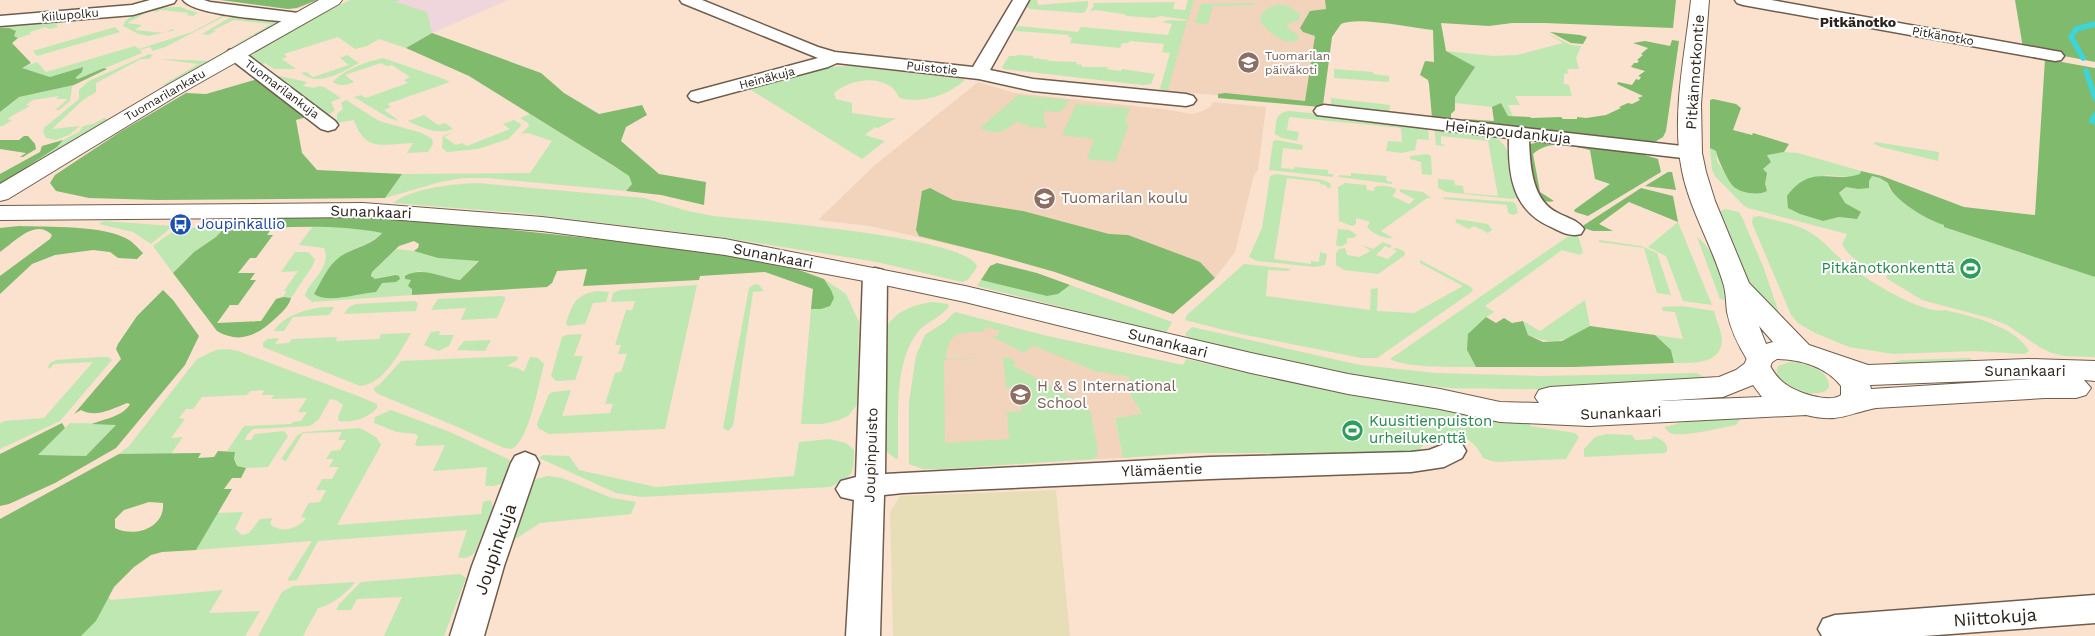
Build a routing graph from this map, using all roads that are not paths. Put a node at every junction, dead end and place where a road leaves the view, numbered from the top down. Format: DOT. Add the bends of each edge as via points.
graph roads {
  1 [pos="168,0"];
  2 [pos="191,0"];
  3 [pos="333,0"];
  4 [pos="688,0"];
  5 [pos="1021,0"];
  6 [pos="1700,0"];
  7 [pos="1743,0"];
  8 [pos="298,18"];
  9 [pos="0,21"];
  10 [pos="234,54"];
  11 [pos="2055,56"];
  12 [pos="834,58"];
  13 [pos="979,73"];
  14 [pos="698,96"];
  15 [pos="1186,100"];
  16 [pos="1324,111"];
  17 [pos="328,125"];
  18 [pos="1519,133"];
  19 [pos="1691,153"];
  20 [pos="0,194"];
  21 [pos="0,200"];
  22 [pos="93,210"];
  23 [pos="0,212"];
  24 [pos="1573,229"];
  25 [pos="875,275"];
  26 [pos="1736,286"];
  27 [pos="1798,351"];
  28 [pos="1758,362"];
  29 [pos="1836,366"];
  30 [pos="2095,372"];
  31 [pos="2095,388"];
  32 [pos="1440,399"];
  33 [pos="1853,402"];
  34 [pos="1804,405"];
  35 [pos="1452,451"];
  36 [pos="525,463"];
  37 [pos="860,488"];
  38 [pos="2095,609"];
  39 [pos="1835,629"];
  40 [pos="467,636"];
  41 [pos="863,636"];
  1 -- 9 [label="street, Kiilupolku" via="133,10"];
  2 -- 8 [label="street" via="206,7"];
  3 -- 8 [label="street, Tuomarilankatu"];
  4 -- 12 [label="street, Puistotie"];
  5 -- 13 [label="street"];
  6 -- 19 [label="street, Pitkännotkontie" via="1690,104"];
  7 -- 11 [label="street, Pitkänotko"];
  8 -- 10 [label="street, Tuomarilankatu"];
  10 -- 17 [label="street, Tuomarilankuja"];
  10 -- 20 [label="street, Tuomarilankatu"];
  12 -- 13 [label="street, Puistotie"];
  12 -- 14 [label="street, Heinäkuja"];
  13 -- 15 [label="street, Puistotie" via="1033,85"];
  16 -- 18 [label="street, Heinäpoudankuja"];
  18 -- 19 [label="street, Heinäpoudankuja"];
  18 -- 24 [label="street" via="1518,146 1528,198 1538,211"];
  19 -- 26 [label="street, Pitkännotkontie" via="1703,200"];
  21 -- 22 [label="street, Sunankaari" via="17,197"];
  22 -- 23 [label="street, Sunankaari" via="24,214"];
  22 -- 25 [label="street, Sunankaari" via="363,210 542,224 725,247"];
  25 -- 32 [label="street, Sunankaari" via="992,300 1251,364"];
  25 -- 37 [label="street, Joupinpuisto"];
  26 -- 27 [label="street, Pitkännotkontie"];
  26 -- 28 [label="street, Pitkännotkontie" via="1749,340"];
  27 -- 28 [label="street, Sunankaari" via="1766,353"];
  27 -- 29 [label="street"];
  28 -- 32 [label="street, Sunankaari" via="1746,377 1723,387 1571,397"];
  28 -- 34 [label="street, Pitkännotkontie" via="1764,381 1776,392"];
  29 -- 30 [label="street, Sunankaari" via="1868,375 2028,369"];
  29 -- 33 [label="street" via="1855,386"];
  31 -- 33 [label="street, Sunankaari" via="2045,388"];
  32 -- 34 [label="street, Sunankaari" via="1500,412 1589,415"];
  33 -- 34 [label="street, Sunankaari" via="1844,407 1826,409"];
  35 -- 37 [label="street, Ylämäentie" via="1434,460 1411,462 903,482"];
  36 -- 40 [label="street, Joupinkuja"];
  37 -- 41 [label="street, Joupinpuisto"];
  38 -- 39 [label="street, Niittokuja"];
}
